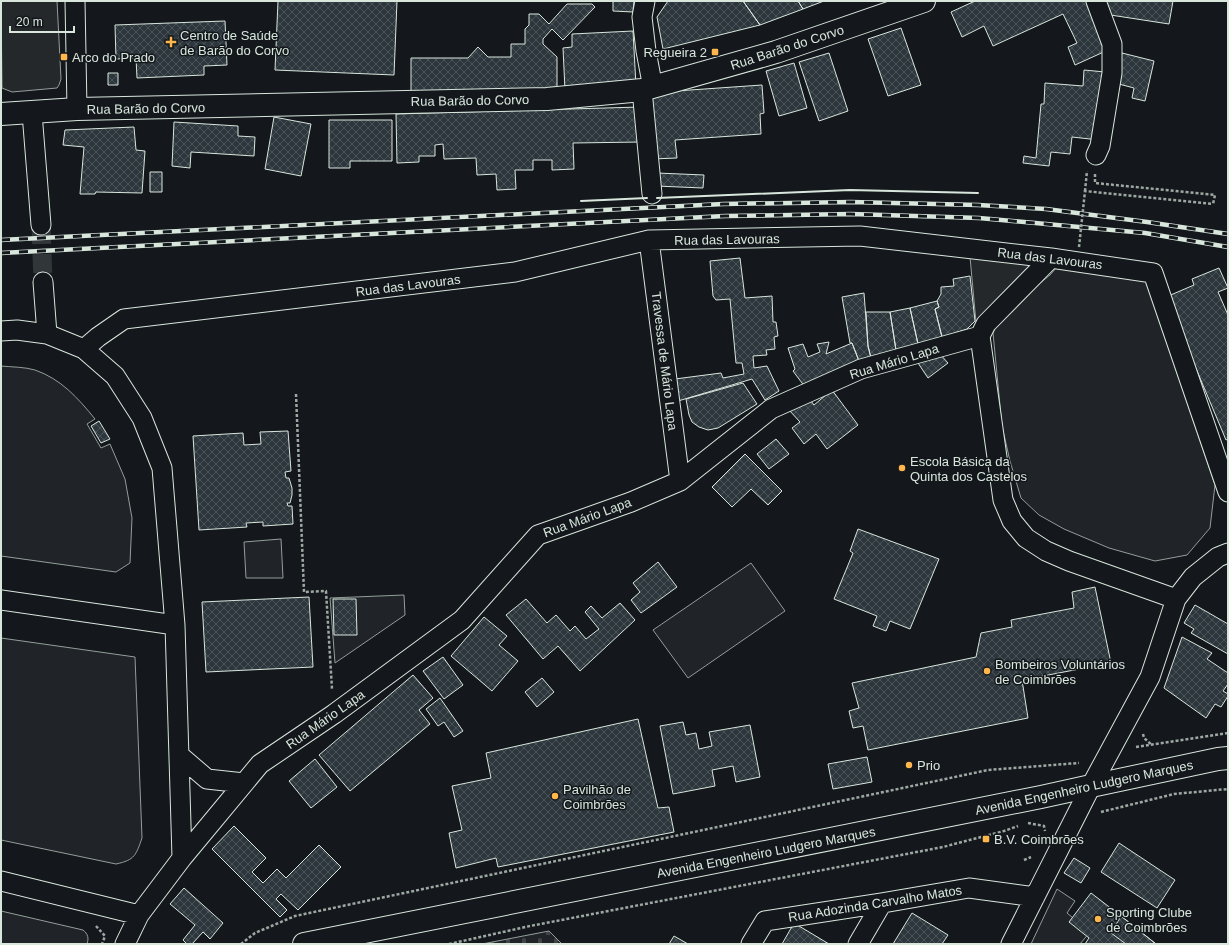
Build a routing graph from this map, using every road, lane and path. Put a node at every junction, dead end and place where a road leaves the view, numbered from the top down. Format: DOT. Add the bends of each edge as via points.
graph roads {
  1 [pos="75,1"];
  2 [pos="645,1"];
  3 [pos="924,1"];
  4 [pos="1096,1"];
  5 [pos="648,89"];
  6 [pos="76,109"];
  7 [pos="32,113"];
  8 [pos="1,114"];
  9 [pos="1092,162"];
  10 [pos="1085,191"];
  11 [pos="652,194"];
  12 [pos="41,225"];
  13 [pos="650,240"];
  14 [pos="1079,247"];
  15 [pos="1051,258"];
  16 [pos="43,282"];
  17 [pos="1,331"];
  18 [pos="47,334"];
  19 [pos="980,336"];
  20 [pos="84,349"];
  21 [pos="296,394"];
  22 [pos="680,481"];
  23 [pos="1228,492"];
  24 [pos="1228,553"];
  25 [pos="1176,599"];
  26 [pos="1,600"];
  27 [pos="175,625"];
  28 [pos="334,714"];
  29 [pos="1228,733"];
  30 [pos="1152,745"];
  31 [pos="179,756"];
  32 [pos="1228,758"];
  33 [pos="1078,764"];
  34 [pos="244,783"];
  35 [pos="1091,786"];
  36 [pos="1228,789"];
  37 [pos="1106,811"];
  38 [pos="1046,834"];
  39 [pos="1038,854"];
  40 [pos="182,858"];
  41 [pos="1024,860"];
  42 [pos="1,882"];
  43 [pos="1035,897"];
  44 [pos="882,903"];
  45 [pos="139,915"];
  46 [pos="95,925"];
  47 [pos="102,944"];
  48 [pos="125,944"];
  49 [pos="240,944"];
  50 [pos="304,944"];
  51 [pos="449,944"];
  52 [pos="751,944"];
  53 [pos="858,944"];
  54 [pos="1012,944"];
  1 -- 6 [label="street"];
  2 -- 5 [label="street" via="642,17"];
  3 -- 5 [label="main road, Rua Barão do Corvo" via="776,52"];
  4 -- 9 [label="street" via="1112,44 1112,73 1100,146"];
  5 -- 6 [label="main road, Rua Barão do Corvo" via="547,99"];
  5 -- 11 [label="street"];
  6 -- 7 [label="main road, Rua Barão do Corvo"];
  7 -- 8 [label="main road, Rua Barão do Corvo"];
  7 -- 12 [label="street"];
  9 -- 10 [label="path"];
  9 -- 10 [label="path, bridge" via="1095,183 1215,195 1213,204"];
  10 -- 14 [label="path, bridge"];
  13 -- 15 [label="street, Rua das Lavouras" via="860,236"];
  13 -- 20 [label="street, Rua das Lavouras" via="516,272 124,319"];
  13 -- 22 [label="street, Travessa de Mário Lapa"];
  15 -- 19 [label="street" via="986,324"];
  15 -- 23 [label="street, Rua das Lavouras" via="1153,272"];
  16 -- 18 [label="street"];
  17 -- 18 [label="street"];
  18 -- 20 [label="street"];
  19 -- 22 [label="street, Rua Mário Lapa" via="861,369 771,410"];
  19 -- 25 [label="street" via="1003,500 1012,521 1026,538 1046,551"];
  20 -- 27 [label="street" via="115,376 142,418 162,468"];
  21 -- 28 [label="path" via="304,592 326,591"];
  22 -- 28 [label="street, Rua Mário Lapa" via="632,502 538,535 462,620"];
  24 -- 25 [label="street" via="1218,557 1193,577"];
  25 -- 35 [label="street" via="1150,677"];
  26 -- 27 [label="street"];
  27 -- 31 [label="street"];
  28 -- 34 [label="street, Rua Mário Lapa" via="260,764"];
  29 -- 30 [label="path"];
  31 -- 34 [label="street" via="207,779"];
  31 -- 40 [label="street"];
  32 -- 35 [label="main road, Avenida Engenheiro Ludgero Marques"];
  33 -- 49 [label="path" via="988,770 295,916 255,933"];
  34 -- 40 [label="street, Rua Mário Lapa"];
  35 -- 43 [label="street"];
  35 -- 50 [label="main road, Avenida Engenheiro Ludgero Marques"];
  36 -- 37 [label="path" via="1174,794"];
  38 -- 51 [label="path" via="1044,826 1028,823 943,846"];
  39 -- 41 [label="path"];
  40 -- 45 [label="street, Rua Mário Lapa"];
  42 -- 45 [label="street"];
  43 -- 44 [label="street, Rua Adozinda Carvalho Matos" via="969,888"];
  43 -- 54 [label="street"];
  44 -- 52 [label="street, Rua Adozinda Carvalho Matos" via="765,921"];
  44 -- 53 [label="street"];
  45 -- 48 [label="street, Rua Mário Lapa"];
  46 -- 47 [label="path" via="105,936"];
}
